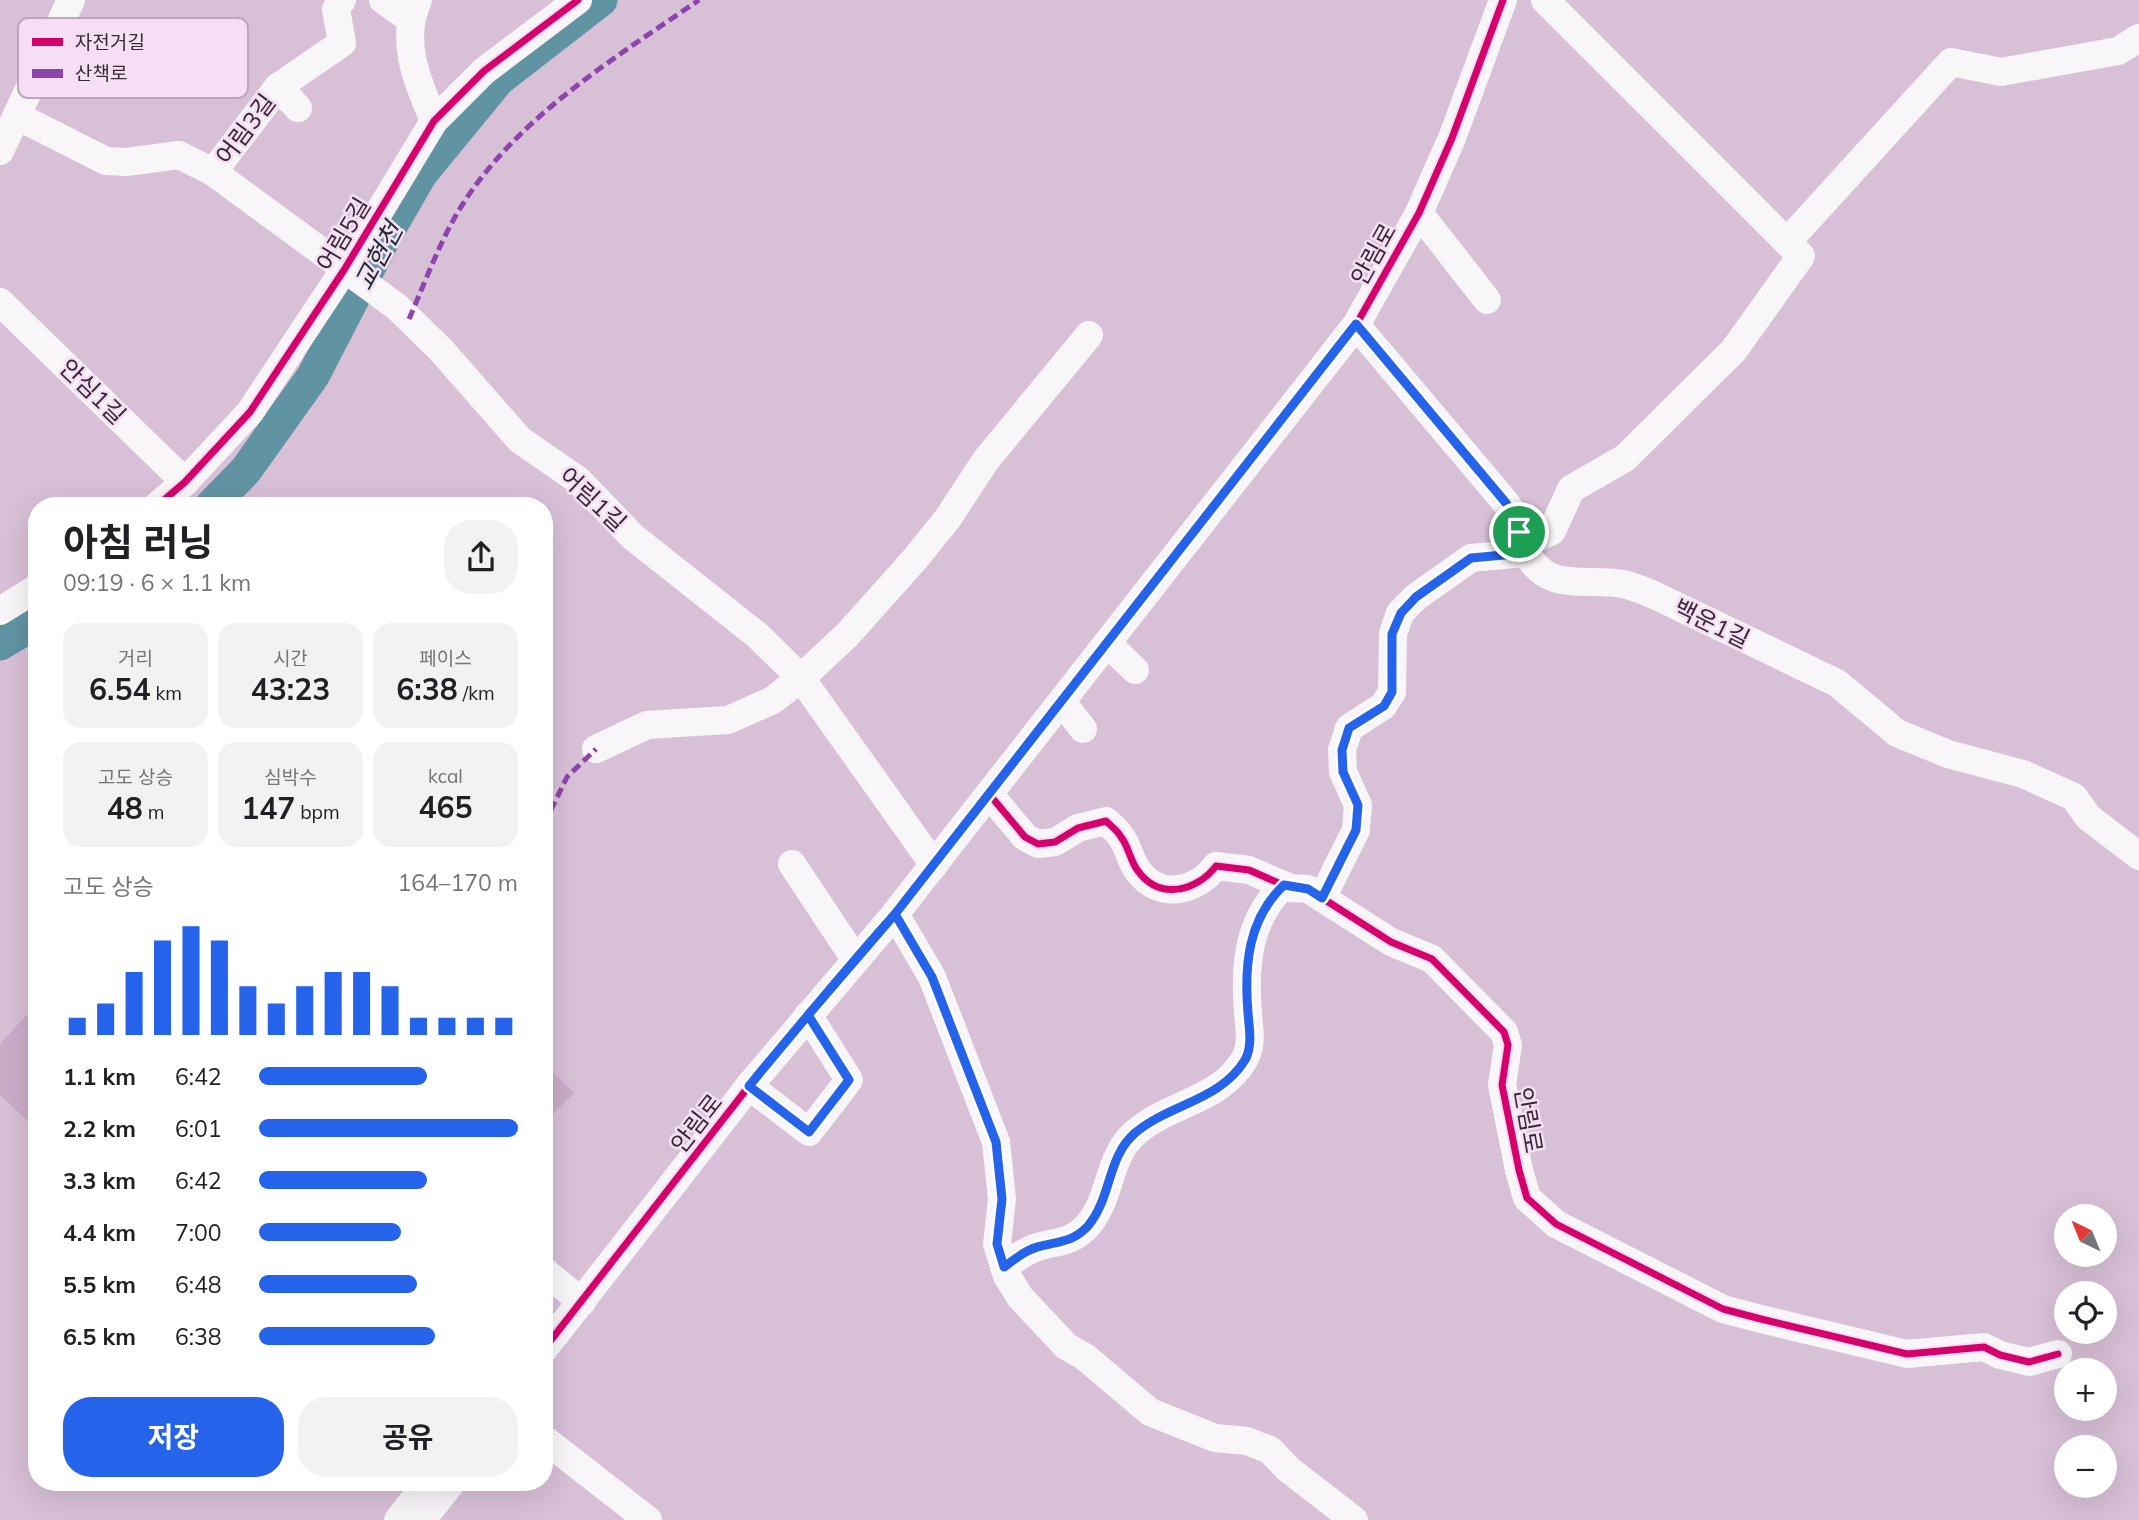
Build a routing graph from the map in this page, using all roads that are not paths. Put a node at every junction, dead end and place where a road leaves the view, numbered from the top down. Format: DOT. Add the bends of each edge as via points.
graph roads {
  1 [pos="71,0"];
  2 [pos="342,0"];
  3 [pos="383,0"];
  4 [pos="578,0"];
  5 [pos="1503,0"];
  6 [pos="1545,0"];
  7 [pos="413,9"];
  8 [pos="63,18"];
  9 [pos="2139,38"];
  10 [pos="278,87"];
  11 [pos="25,98"];
  12 [pos="298,108"];
  13 [pos="17,116"];
  14 [pos="434,121"];
  15 [pos="0,151"];
  16 [pos="212,172"];
  17 [pos="1419,213"];
  18 [pos="1794,249"];
  19 [pos="351,275"];
  20 [pos="1487,300"];
  21 [pos="0,302"];
  22 [pos="1356,324"];
  23 [pos="1089,335"];
  24 [pos="185,482"];
  25 [pos="168,497"];
  26 [pos="1523,542"];
  27 [pos="28,594"];
  28 [pos="0,611"];
  29 [pos="1108,644"];
  30 [pos="1135,670"];
  31 [pos="801,678"];
  32 [pos="1062,702"];
  33 [pos="1083,729"];
  34 [pos="596,749"];
  35 [pos="989,794"];
  36 [pos="2139,856"];
  37 [pos="792,864"];
  38 [pos="934,865"];
  39 [pos="1284,885"];
  40 [pos="1322,898"];
  41 [pos="895,914"];
  42 [pos="855,959"];
  43 [pos="808,1015"];
  44 [pos="749,1086"];
  45 [pos="1004,1267"];
  46 [pos="553,1278"];
  47 [pos="582,1302"];
  48 [pos="553,1338"];
  49 [pos="2058,1353"];
  50 [pos="553,1446"];
  51 [pos="421,1491"];
  52 [pos="445,1491"];
  53 [pos="398,1520"];
  54 [pos="422,1520"];
  55 [pos="648,1520"];
  56 [pos="1354,1520"];
  1 -- 8 [label="street"];
  2 -- 10 [label="street, 어림3길" via="337,9 342,43"];
  3 -- 7 [label="street"];
  4 -- 14 [label="street, 어림5길" via="484,71"];
  5 -- 17 [label="street, 안림로"];
  6 -- 18 [label="street"];
  7 -- 14 [label="street" via="411,67"];
  9 -- 18 [label="street" via="2118,51 2001,72 1951,62"];
  10 -- 12 [label="street, 어림3길"];
  10 -- 16 [label="street, 어림3길"];
  11 -- 13 [label="street"];
  13 -- 15 [label="street"];
  13 -- 16 [label="street" via="106,160 179,155"];
  14 -- 19 [label="street, 어림5길"];
  16 -- 19 [label="street"];
  17 -- 20 [label="street"];
  17 -- 22 [label="street, 안림로"];
  18 -- 26 [label="street" via="1734,350 1625,458 1571,489 1552,531"];
  19 -- 24 [label="street, 어림5길" via="250,412"];
  19 -- 31 [label="street, 어림1길" via="397,307 520,440 578,480 633,537 757,635"];
  21 -- 24 [label="street, 안심1길"];
  22 -- 26 [label="street, 백운1길" via="1506,503"];
  22 -- 29 [label="street, 안림로"];
  23 -- 31 [label="street" via="1003,439 915,558 848,635"];
  24 -- 25 [label="street, 어림5길"];
  26 -- 36 [label="street, 백운1길" via="1544,575 1564,582 1623,584 1654,595 1837,683 1897,733 1948,754 2024,775 2074,797 2088,817"];
  26 -- 40 [label="street" via="1471,558 1401,613 1392,634 1392,692 1384,706 1349,728 1342,750 1343,772 1358,805 1356,830"];
  27 -- 28 [label="street"];
  29 -- 30 [label="street"];
  29 -- 32 [label="street, 안림로"];
  31 -- 34 [label="street" via="773,700 728,720 648,725"];
  31 -- 38 [label="street, 어림1길"];
  32 -- 33 [label="street"];
  32 -- 35 [label="street, 안림로"];
  35 -- 38 [label="street, 안림로"];
  35 -- 39 [label="street, 안림로" via="1025,837 1038,844 1055,842 1079,828 1106,821 1122,838 1140,874 1156,886 1190,888 1205,881 1216,866 1226,865"];
  37 -- 42 [label="street"];
  38 -- 41 [label="street, 안림로"];
  39 -- 40 [label="street, 안림로" via="1308,889"];
  39 -- 45 [label="street" via="1261,910 1249,952 1246,1058 1200,1100 1154,1120 1122,1145 1100,1209 1075,1238 1041,1246"];
  40 -- 49 [label="street, 안림로" via="1391,942 1432,959 1504,1032 1508,1045 1502,1085 1519,1170 1527,1198 1556,1224 1735,1313 1907,1354 1984,1347 2029,1362"];
  41 -- 42 [label="street, 안림로"];
  41 -- 45 [label="street" via="932,977 996,1142 1002,1199 997,1244"];
  42 -- 43 [label="street, 안림로"];
  43 -- 44 [label="street, 안림로"];
  43 -- 44 [label="street" via="849,1080 809,1132"];
  44 -- 47 [label="street, 안림로"];
  45 -- 56 [label="street" via="1040,1321 1150,1412 1215,1438 1247,1441 1270,1450"];
  46 -- 47 [label="street"];
  47 -- 48 [label="street, 안림로"];
  50 -- 55 [label="street"];
  51 -- 53 [label="street"];
  52 -- 54 [label="street"];
}
